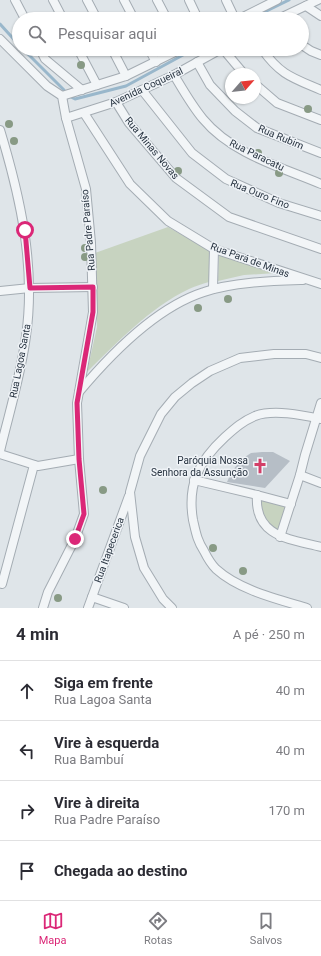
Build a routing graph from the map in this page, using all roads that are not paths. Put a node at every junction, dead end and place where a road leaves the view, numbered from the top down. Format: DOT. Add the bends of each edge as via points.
graph roads {
  1 [pos="15,0"];
  2 [pos="53,0"];
  3 [pos="87,0"];
  4 [pos="124,0"];
  5 [pos="157,0"];
  6 [pos="189,0"];
  7 [pos="226,0"];
  8 [pos="277,0"];
  9 [pos="318,0"];
  10 [pos="263,3"];
  11 [pos="306,6"];
  12 [pos="21,12"];
  13 [pos="59,12"];
  14 [pos="93,12"];
  15 [pos="130,12"];
  16 [pos="163,12"];
  17 [pos="195,12"];
  18 [pos="232,12"];
  19 [pos="250,12"];
  20 [pos="293,12"];
  21 [pos="321,16"];
  22 [pos="0,39"];
  23 [pos="309,50"];
  24 [pos="12,51"];
  25 [pos="321,55"];
  26 [pos="17,56"];
  27 [pos="44,56"];
  28 [pos="82,56"];
  29 [pos="116,56"];
  30 [pos="153,56"];
  31 [pos="168,56"];
  32 [pos="209,56"];
  33 [pos="228,56"];
  34 [pos="267,56"];
  35 [pos="156,62"];
  36 [pos="197,62"];
  37 [pos="239,68"];
  38 [pos="126,76"];
  39 [pos="174,76"];
  40 [pos="97,85"];
  41 [pos="261,89"];
  42 [pos="82,90"];
  43 [pos="142,90"];
  44 [pos="321,90"];
  45 [pos="62,96"];
  46 [pos="116,102"];
  47 [pos="84,113"];
  48 [pos="66,118"];
  49 [pos="321,120"];
  50 [pos="0,130"];
  51 [pos="321,153"];
  52 [pos="321,184"];
  53 [pos="321,216"];
  54 [pos="214,249"];
  55 [pos="321,249"];
  56 [pos="309,280"];
  57 [pos="321,284"];
  58 [pos="93,287"];
  59 [pos="30,288"];
  60 [pos="213,289"];
  61 [pos="0,291"];
  62 [pos="321,358"];
  63 [pos="79,393"];
  64 [pos="321,403"];
  65 [pos="318,419"];
  66 [pos="0,451"];
  67 [pos="0,454"];
  68 [pos="79,459"];
  69 [pos="34,465"];
  70 [pos="300,475"];
  71 [pos="194,480"];
  72 [pos="321,483"];
  73 [pos="130,492"];
  74 [pos="258,495"];
  75 [pos="291,504"];
  76 [pos="280,537"];
  77 [pos="321,547"];
  78 [pos="2,584"];
  79 [pos="92,597"];
  80 [pos="43,608"];
  81 [pos="88,608"];
  82 [pos="124,608"];
  83 [pos="172,608"];
  84 [pos="307,608"];
  1 -- 12 [label="street"];
  2 -- 13 [label="street"];
  3 -- 14 [label="street"];
  4 -- 15 [label="street"];
  5 -- 16 [label="street"];
  6 -- 17 [label="street"];
  7 -- 18 [label="street"];
  8 -- 10 [label="street"];
  9 -- 11 [label="street"];
  10 -- 19 [label="street"];
  11 -- 20 [label="street"];
  11 -- 21 [label="street"];
  22 -- 24 [label="street"];
  23 -- 25 [label="street"];
  26 -- 45 [label="street" via="47,86"];
  27 -- 42 [label="street"];
  28 -- 40 [label="street"];
  29 -- 38 [label="street"];
  30 -- 35 [label="street"];
  31 -- 35 [label="street, Avenida Coqueiral"];
  32 -- 36 [label="street, Avenida Coqueiral"];
  33 -- 37 [label="street"];
  34 -- 44 [label="street" via="286,74"];
  35 -- 38 [label="street, Avenida Coqueiral"];
  36 -- 39 [label="street, Avenida Coqueiral"];
  36 -- 51 [label="street, Rua Rubim" via="210,85 235,111 257,128"];
  38 -- 40 [label="street, Avenida Coqueiral"];
  39 -- 43 [label="street, Avenida Coqueiral"];
  39 -- 52 [label="street, Rua Paracatu" via="203,120 220,136 240,150"];
  40 -- 42 [label="street, Avenida Coqueiral"];
  41 -- 49 [label="street" via="277,103"];
  42 -- 45 [label="street, Avenida Coqueiral"];
  43 -- 46 [label="street, Avenida Coqueiral"];
  43 -- 53 [label="street, Rua Ouro Fino" via="192,153 226,179 279,203"];
  45 -- 48 [label="street, Rua Padre Paraíso"];
  46 -- 47 [label="street, Avenida Coqueiral"];
  46 -- 55 [label="street, Rua Minas Novas" via="129,123 176,178 229,217"];
  47 -- 48 [label="street, Avenida Coqueiral"];
  47 -- 54 [label="street, Rua Pará de Minas" via="130,184 168,221"];
  48 -- 58 [label="street, Rua Padre Paraíso" via="86,189"];
  50 -- 59 [label="street, Rua Lagoa Santa" via="25,230"];
  54 -- 56 [label="street, Rua Pará de Minas"];
  54 -- 60 [label="street"];
  56 -- 57 [label="street, Rua Pará de Minas"];
  56 -- 60 [label="street, Rua Pará de Minas" via="271,281"];
  58 -- 59 [label="street"];
  58 -- 63 [label="street, Rua Padre Paraíso" via="93,312"];
  59 -- 61 [label="street"];
  59 -- 66 [label="street, Rua Lagoa Santa" via="26,335"];
  60 -- 63 [label="street, Rua Pará de Minas" via="169,308 144,326"];
  62 -- 73 [label="street, Rua Itapecerica" via="306,354 240,358 210,371 192,383 175,397 161,414 140,456"];
  63 -- 68 [label="street, Rua Padre Paraíso"];
  64 -- 65 [label="street"];
  65 -- 70 [label="street" via="304,455"];
  65 -- 71 [label="street" via="303,415 271,413 256,416 238,425 218,444 205,458"];
  67 -- 69 [label="street"];
  68 -- 69 [label="street"];
  68 -- 80 [label="street, Rua Padre Paraíso" via="84,514"];
  69 -- 78 [label="street"];
  70 -- 72 [label="street"];
  70 -- 75 [label="street"];
  71 -- 74 [label="street"];
  71 -- 84 [label="street" via="192,510 197,539 215,568 233,581 270,597"];
  73 -- 79 [label="street, Rua Itapecerica"];
  73 -- 83 [label="street" via="135,537 144,568 163,599"];
  74 -- 75 [label="street"];
  74 -- 76 [label="street" via="261,519"];
  75 -- 76 [label="street"];
  76 -- 77 [label="street"];
  79 -- 81 [label="street, Rua Itapecerica"];
  79 -- 82 [label="street"];
}
